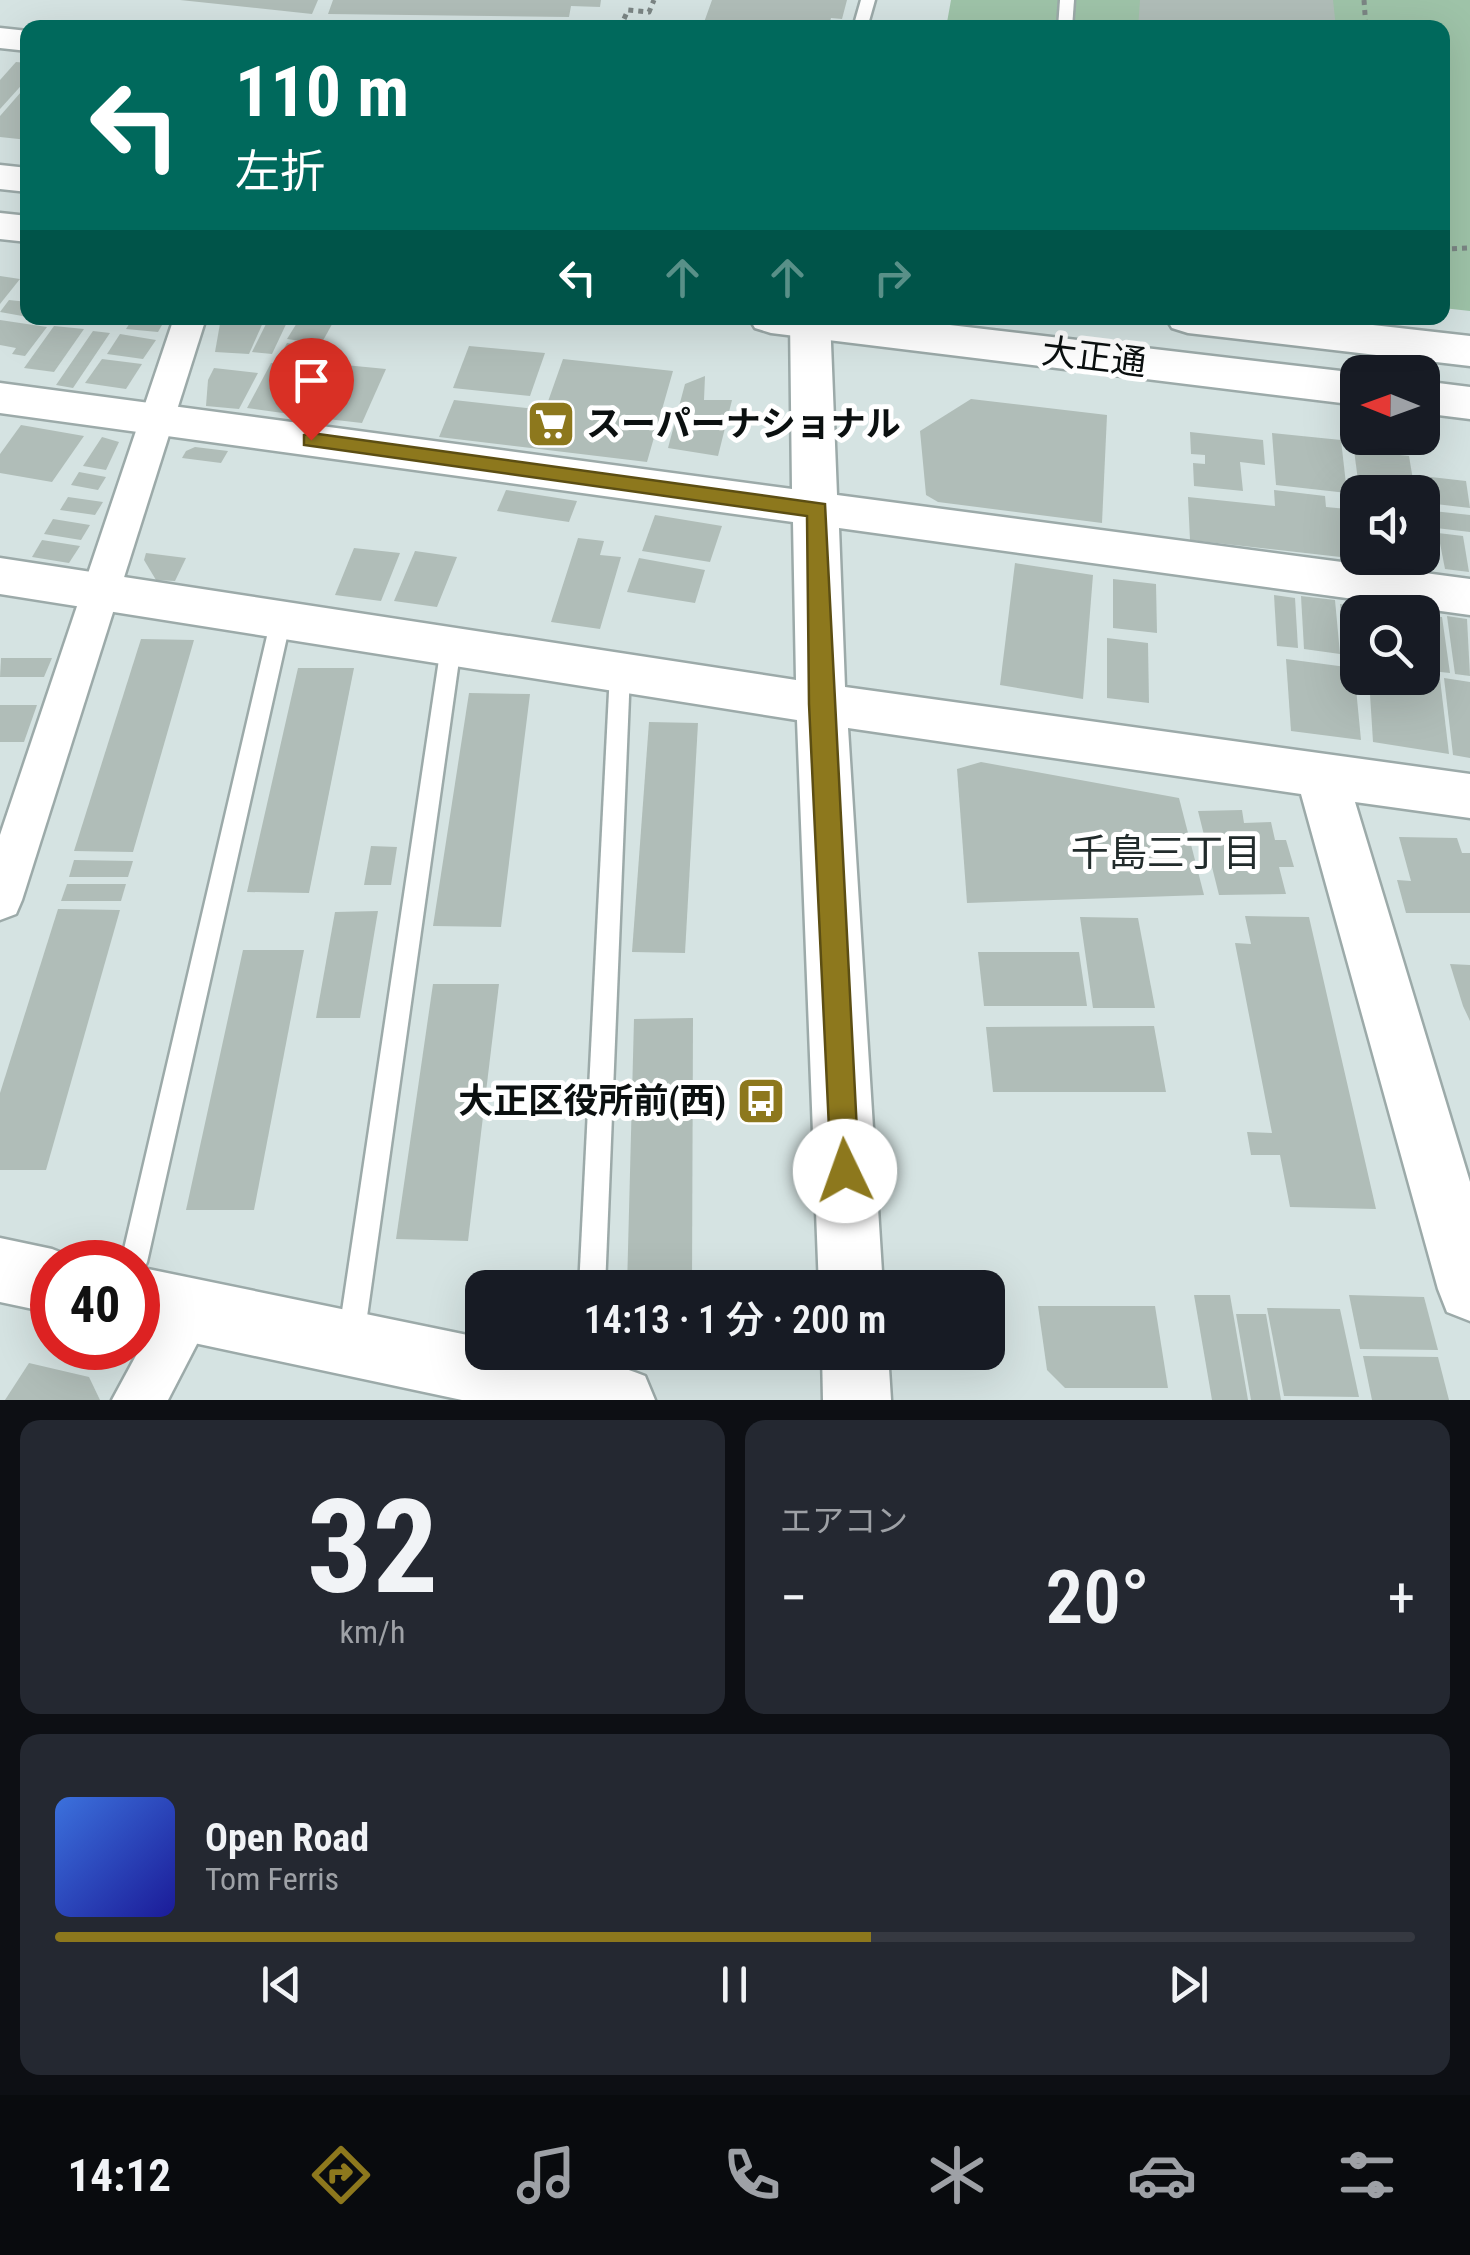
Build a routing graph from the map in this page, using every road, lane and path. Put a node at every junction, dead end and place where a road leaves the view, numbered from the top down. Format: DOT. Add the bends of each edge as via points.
graph roads {
  1 [pos="654,0"];
  2 [pos="624,20"];
  3 [pos="188,325"];
  4 [pos="798,325"];
  5 [pos="844,325"];
  6 [pos="1248,325"];
  7 [pos="1470,351"];
  8 [pos="1340,388"];
  9 [pos="0,398"];
  10 [pos="1440,399"];
  11 [pos="1470,403"];
  12 [pos="156,419"];
  13 [pos="817,510"];
  14 [pos="0,576"];
  15 [pos="100,591"];
  16 [pos="1470,596"];
  17 [pos="281,620"];
  18 [pos="451,646"];
  19 [pos="620,672"];
  20 [pos="820,704"];
  21 [pos="1321,774"];
  22 [pos="1470,796"];
  23 [pos="0,900"];
  24 [pos="139,1240"];
  25 [pos="0,1270"];
  26 [pos="593,1270"];
  27 [pos="850,1270"];
  28 [pos="30,1276"];
  29 [pos="1470,1289"];
  30 [pos="163,1305"];
  31 [pos="350,1344"];
  32 [pos="856,1370"];
  33 [pos="599,1382"];
  34 [pos="460,1385"];
  35 [pos="140,1400"];
  36 [pos="857,1400"];
  1 -- 2 [label="path" via="648,12 628,10"];
  3 -- 12 [label="street"];
  4 -- 13 [label="street"];
  5 -- 8 [label="main road, 大正通"];
  6 -- 7 [label="main road, 大正通"];
  9 -- 12 [label="street"];
  10 -- 11 [label="main road"];
  12 -- 13 [label="street"];
  12 -- 15 [label="street"];
  13 -- 16 [label="street"];
  13 -- 20 [label="street"];
  14 -- 15 [label="street"];
  15 -- 17 [label="street"];
  15 -- 23 [label="street"];
  17 -- 18 [label="street"];
  17 -- 24 [label="lane"];
  18 -- 19 [label="street"];
  18 -- 31 [label="lane"];
  19 -- 20 [label="street"];
  19 -- 26 [label="lane"];
  20 -- 21 [label="street"];
  20 -- 27 [label="street"];
  21 -- 22 [label="street"];
  21 -- 29 [label="street"];
  25 -- 28 [label="street"];
  30 -- 31 [label="street"];
  30 -- 35 [label="street"];
  31 -- 34 [label="street"];
  32 -- 36 [label="street"];
  33 -- 34 [label="street"];
}
